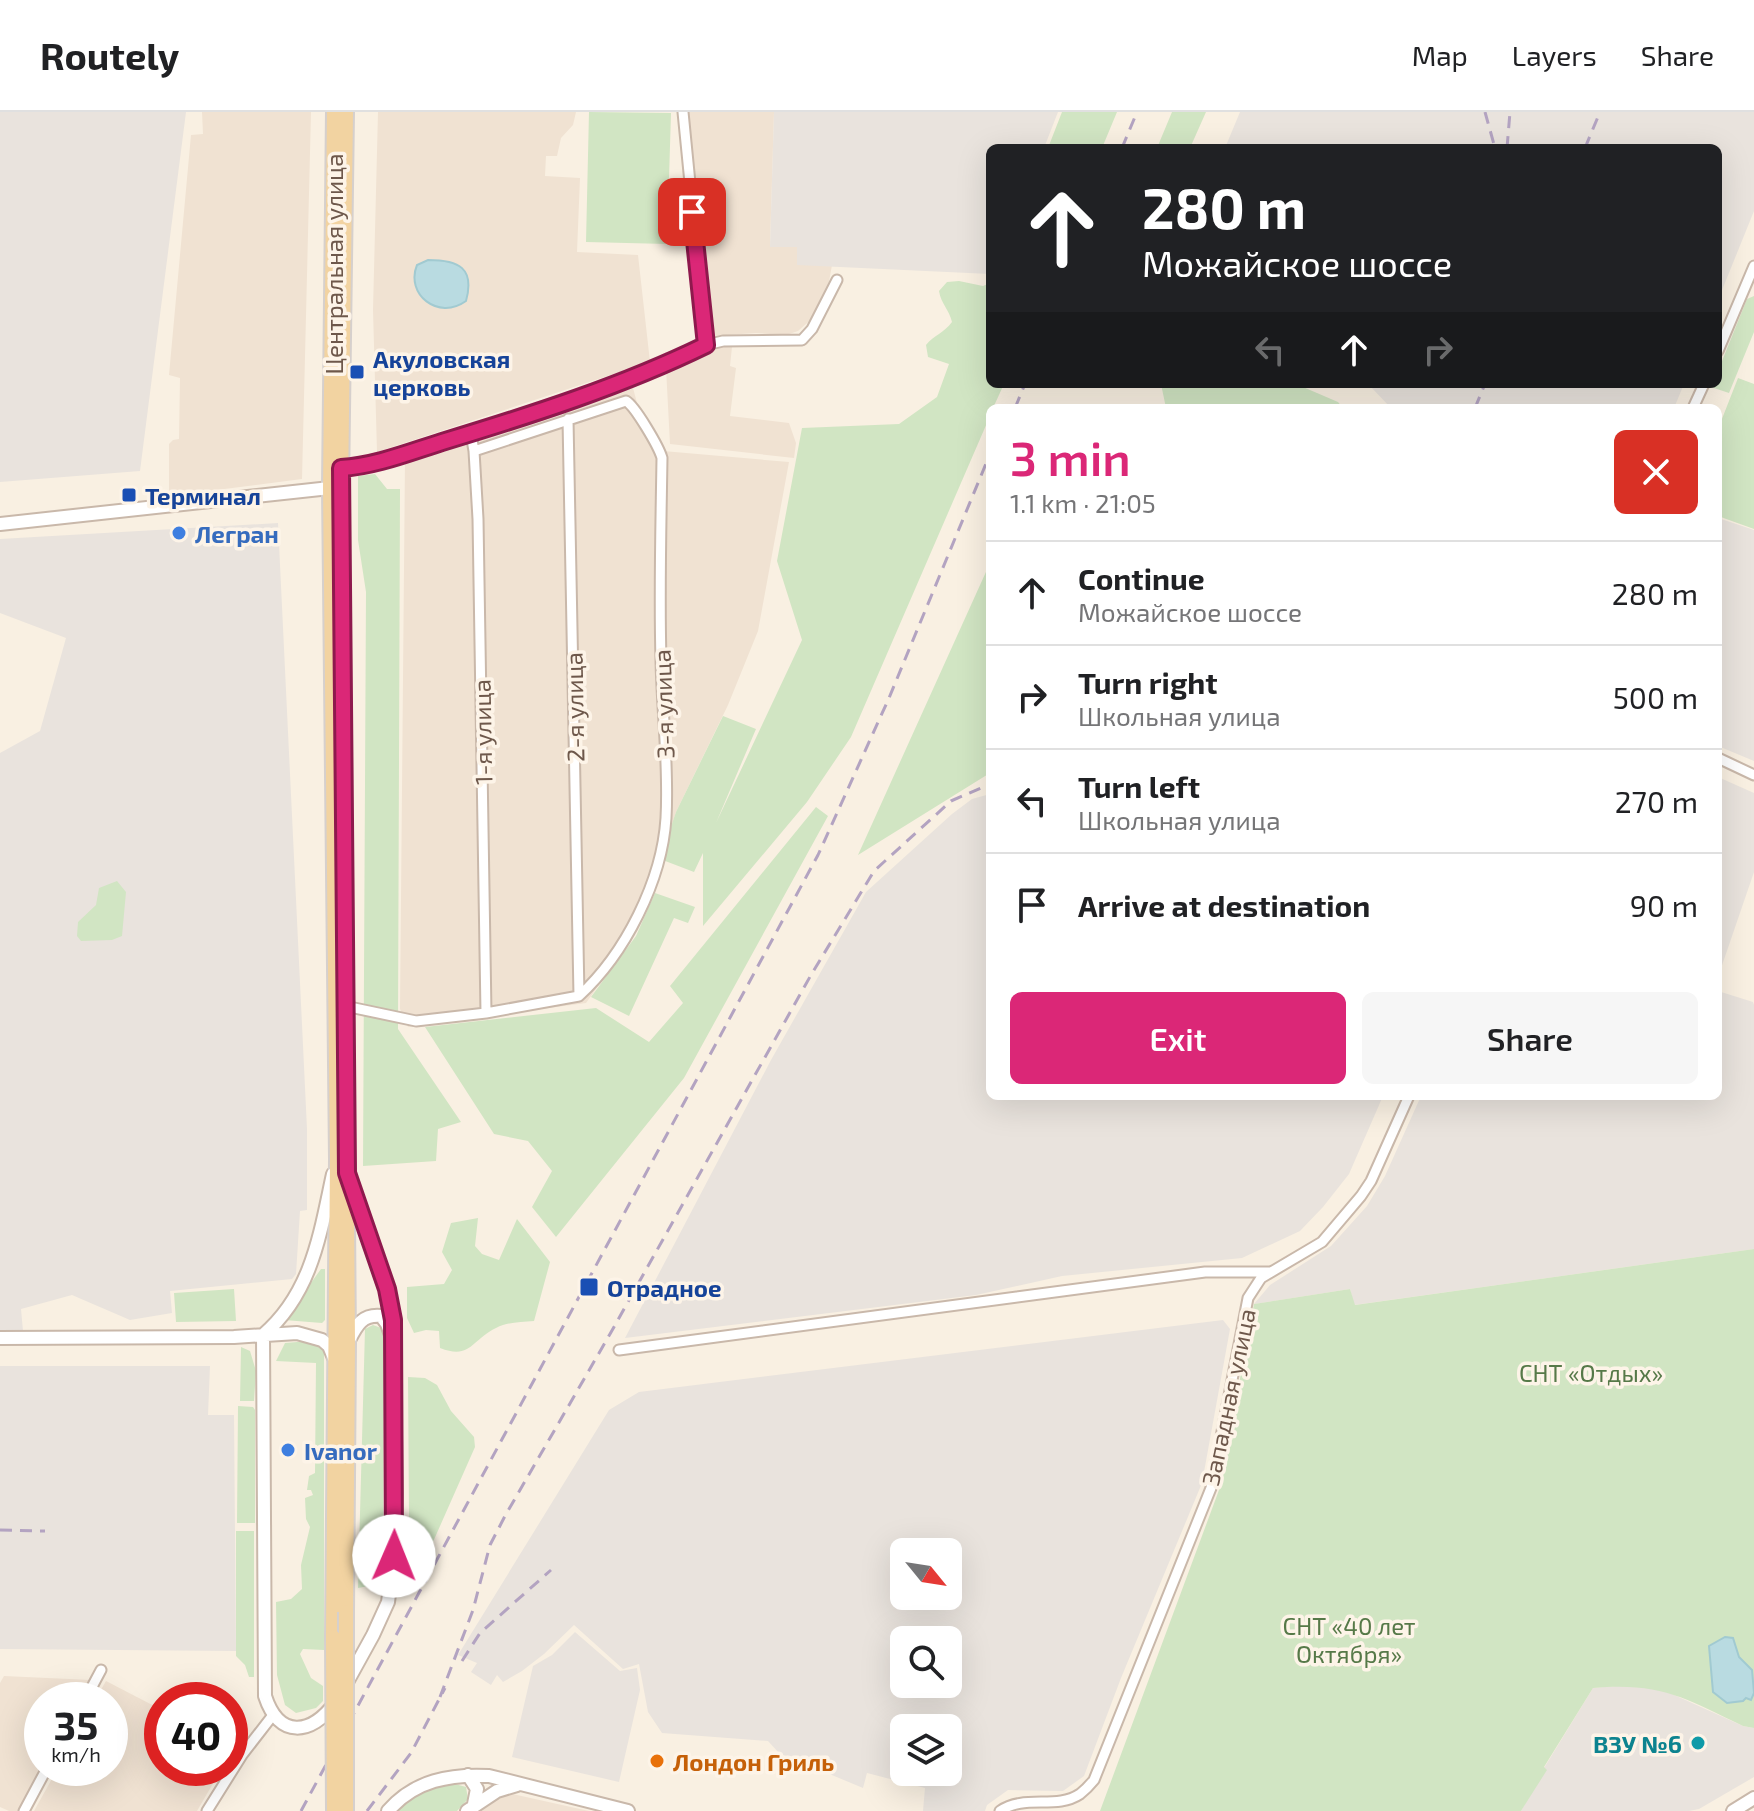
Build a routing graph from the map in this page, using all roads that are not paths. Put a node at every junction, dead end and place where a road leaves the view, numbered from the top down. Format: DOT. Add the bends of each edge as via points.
graph roads {
  1 [pos="334,112"];
  2 [pos="346,112"];
  3 [pos="683,112"];
  4 [pos="1754,266"];
  5 [pos="837,280"];
  6 [pos="1722,342"];
  7 [pos="706,345"];
  8 [pos="568,419"];
  9 [pos="471,434"];
  10 [pos="474,451"];
  11 [pos="342,463"];
  12 [pos="335,487"];
  13 [pos="0,524"];
  14 [pos="1722,760"];
  15 [pos="1754,775"];
  16 [pos="579,996"];
  17 [pos="345,1006"];
  18 [pos="486,1013"];
  19 [pos="1407,1100"];
  20 [pos="337,1159"];
  21 [pos="347,1173"];
  22 [pos="1269,1272"];
  23 [pos="263,1335"];
  24 [pos="0,1338"];
  25 [pos="348,1342"];
  26 [pos="394,1346"];
  27 [pos="619,1350"];
  28 [pos="336,1365"];
  29 [pos="101,1670"];
  30 [pos="95,1682"];
  31 [pos="273,1715"];
  32 [pos="468,1775"];
  33 [pos="518,1785"];
  34 [pos="37,1786"];
  35 [pos="1754,1798"];
  36 [pos="471,1807"];
  37 [pos="24,1811"];
  38 [pos="207,1811"];
  39 [pos="334,1811"];
  40 [pos="346,1811"];
  41 [pos="388,1811"];
  42 [pos="628,1811"];
  43 [pos="1000,1811"];
  44 [pos="1733,1811"];
  1 -- 12 [label="main road, Центральная улица"];
  2 -- 11 [label="main road, Центральная улица"];
  3 -- 7 [label="street"];
  4 -- 6 [label="street"];
  5 -- 7 [label="street" via="802,340"];
  7 -- 9 [label="street" via="656,369"];
  8 -- 10 [label="street"];
  8 -- 16 [label="street, 2-я улица"];
  8 -- 16 [label="street, 3-я улица" via="626,401 633,404 662,458 666,814 639,914"];
  9 -- 10 [label="street, 1-я улица"];
  9 -- 11 [label="street" via="377,462"];
  10 -- 18 [label="street, 1-я улица"];
  11 -- 12 [label="main road, Центральная улица"];
  12 -- 13 [label="street"];
  12 -- 17 [label="main road"];
  12 -- 20 [label="main road"];
  14 -- 15 [label="street"];
  16 -- 18 [label="street"];
  17 -- 18 [label="street" via="416,1021"];
  17 -- 21 [label="main road"];
  19 -- 22 [label="street, Западная улица" via="1361,1196 1322,1242"];
  20 -- 23 [label="street" via="315,1256 300,1292"];
  20 -- 28 [label="main road"];
  21 -- 25 [label="main road"];
  21 -- 26 [label="street" via="387,1289"];
  22 -- 27 [label="street" via="1205,1272"];
  22 -- 43 [label="street, Западная улица" via="1248,1298 1211,1488 1094,1780 1080,1795 1064,1801 1013,1802"];
  23 -- 24 [label="street"];
  23 -- 28 [label="street" via="310,1335 329,1346"];
  23 -- 31 [label="street" via="263,1683"];
  25 -- 26 [label="street" via="358,1323 370,1315 381,1316"];
  25 -- 40 [label="main road, bridge"];
  26 -- 31 [label="street" via="396,1493 388,1602 328,1712 300,1728"];
  28 -- 39 [label="main road, bridge"];
  29 -- 30 [label="street"];
  31 -- 38 [label="street"];
  32 -- 33 [label="street"];
  32 -- 36 [label="street" via="477,1789"];
  32 -- 41 [label="street" via="412,1789"];
  33 -- 36 [label="street"];
  33 -- 42 [label="street"];
  34 -- 37 [label="street"];
  35 -- 44 [label="street"];
}
